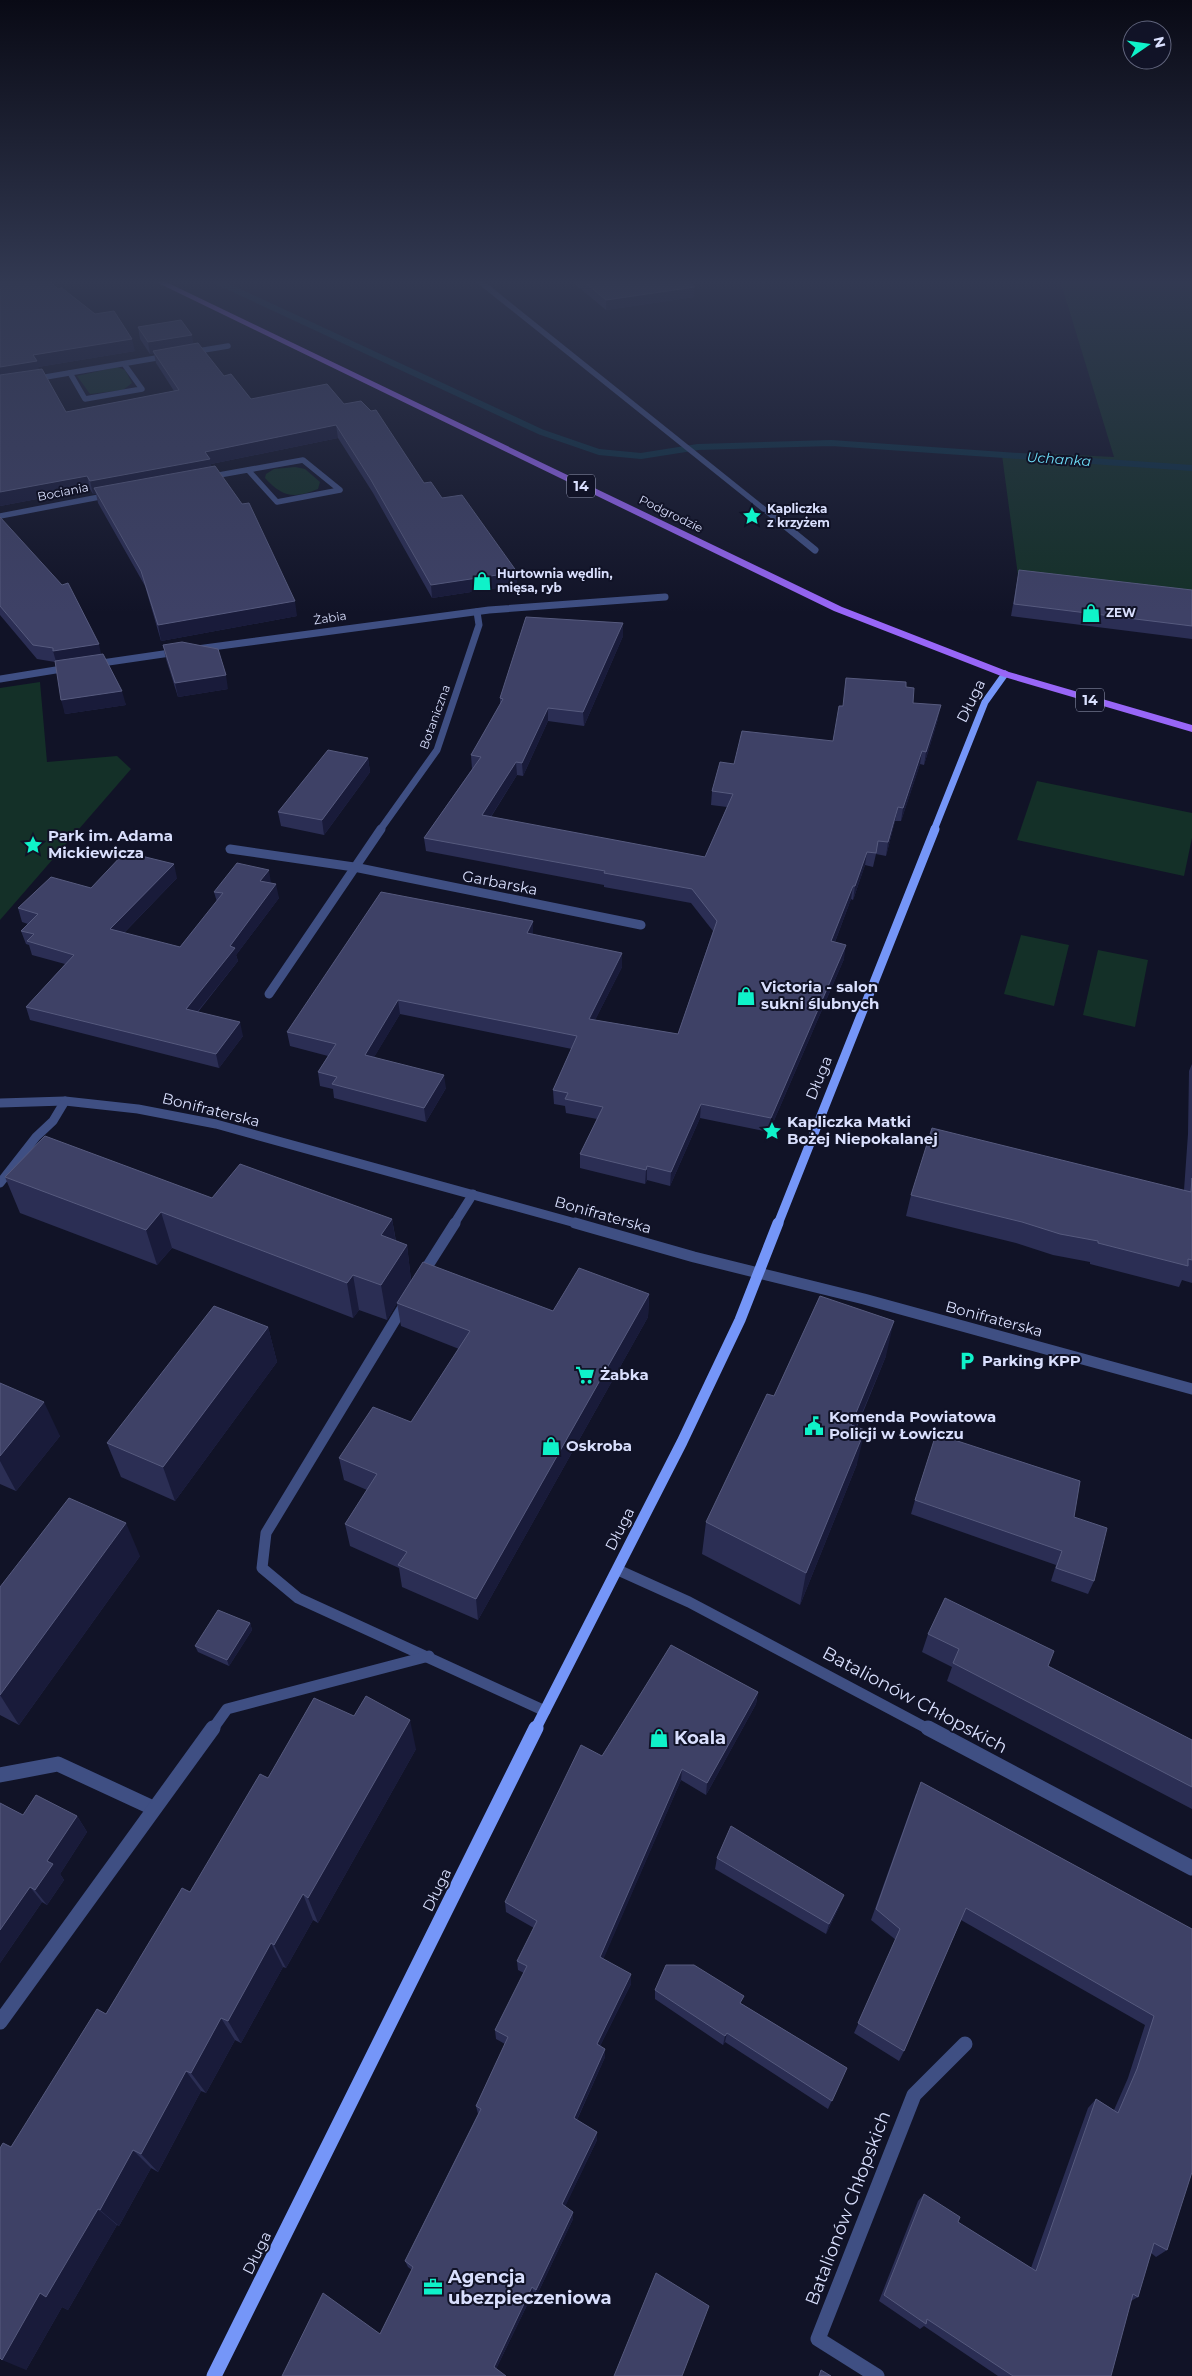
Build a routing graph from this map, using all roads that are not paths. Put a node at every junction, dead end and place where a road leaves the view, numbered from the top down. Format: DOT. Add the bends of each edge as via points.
graph roads {
  1 [pos="81,391"];
  2 [pos="131,391"];
  3 [pos="385,391"];
  4 [pos="617,391"];
  5 [pos="248,470"];
  6 [pos="202,478"];
  7 [pos="121,493"];
  8 [pos="0,516"];
  9 [pos="815,550"];
  10 [pos="665,597"];
  11 [pos="477,612"];
  12 [pos="192,650"];
  13 [pos="184,651"];
  14 [pos="90,665"];
  15 [pos="72,668"];
  16 [pos="1005,674"];
  17 [pos="0,679"];
  18 [pos="1192,729"];
  19 [pos="230,849"];
  20 [pos="354,867"];
  21 [pos="640,925"];
  22 [pos="269,994"];
  23 [pos="65,1101"];
  24 [pos="0,1104"];
  25 [pos="0,1182"];
  26 [pos="473,1194"];
  27 [pos="760,1272"];
  28 [pos="1192,1389"];
  29 [pos="618,1570"];
  30 [pos="429,1656"];
  31 [pos="545,1710"];
  32 [pos="0,1775"];
  33 [pos="153,1808"];
  34 [pos="1192,1868"];
  35 [pos="0,2022"];
  36 [pos="966,2044"];
  37 [pos="214,2376"];
  38 [pos="877,2376"];
  1 -- 2 [label="street" via="86,399"];
  3 -- 16 [label="main road, Podgrodzie / 14" via="838,609"];
  4 -- 9 [label="street"];
  5 -- 5 [label="street" via="277,502 340,490 303,460"];
  5 -- 6 [label="street"];
  7 -- 8 [label="street, Bociania"];
  10 -- 11 [label="street, Żabia"];
  11 -- 12 [label="street, Żabia" via="365,624"];
  11 -- 20 [label="street, Botaniczna" via="479,625 438,750"];
  13 -- 14 [label="street"];
  15 -- 17 [label="street"];
  16 -- 18 [label="main road, Podgrodzie / 14"];
  16 -- 27 [label="street, Długa" via="985,702"];
  19 -- 20 [label="street"];
  20 -- 21 [label="street, Garbarska"];
  20 -- 22 [label="street, Botaniczna"];
  23 -- 24 [label="street, Bonifraterska"];
  23 -- 25 [label="street" via="53,1121"];
  23 -- 26 [label="street, Bonifraterska" via="138,1109 216,1124"];
  26 -- 27 [label="street, Bonifraterska" via="694,1257"];
  26 -- 30 [label="street" via="266,1533 262,1568 298,1598"];
  27 -- 28 [label="street, Bonifraterska"];
  27 -- 29 [label="street, Długa" via="740,1320"];
  29 -- 31 [label="street, Długa"];
  29 -- 34 [label="street, Batalionów Chłopskich" via="683,1598"];
  30 -- 31 [label="street"];
  30 -- 33 [label="street" via="227,1709"];
  31 -- 37 [label="street, Długa"];
  32 -- 33 [label="street" via="58,1764"];
  33 -- 35 [label="street"];
  36 -- 38 [label="street, Batalionów Chłopskich" via="914,2095 818,2339"];
}
